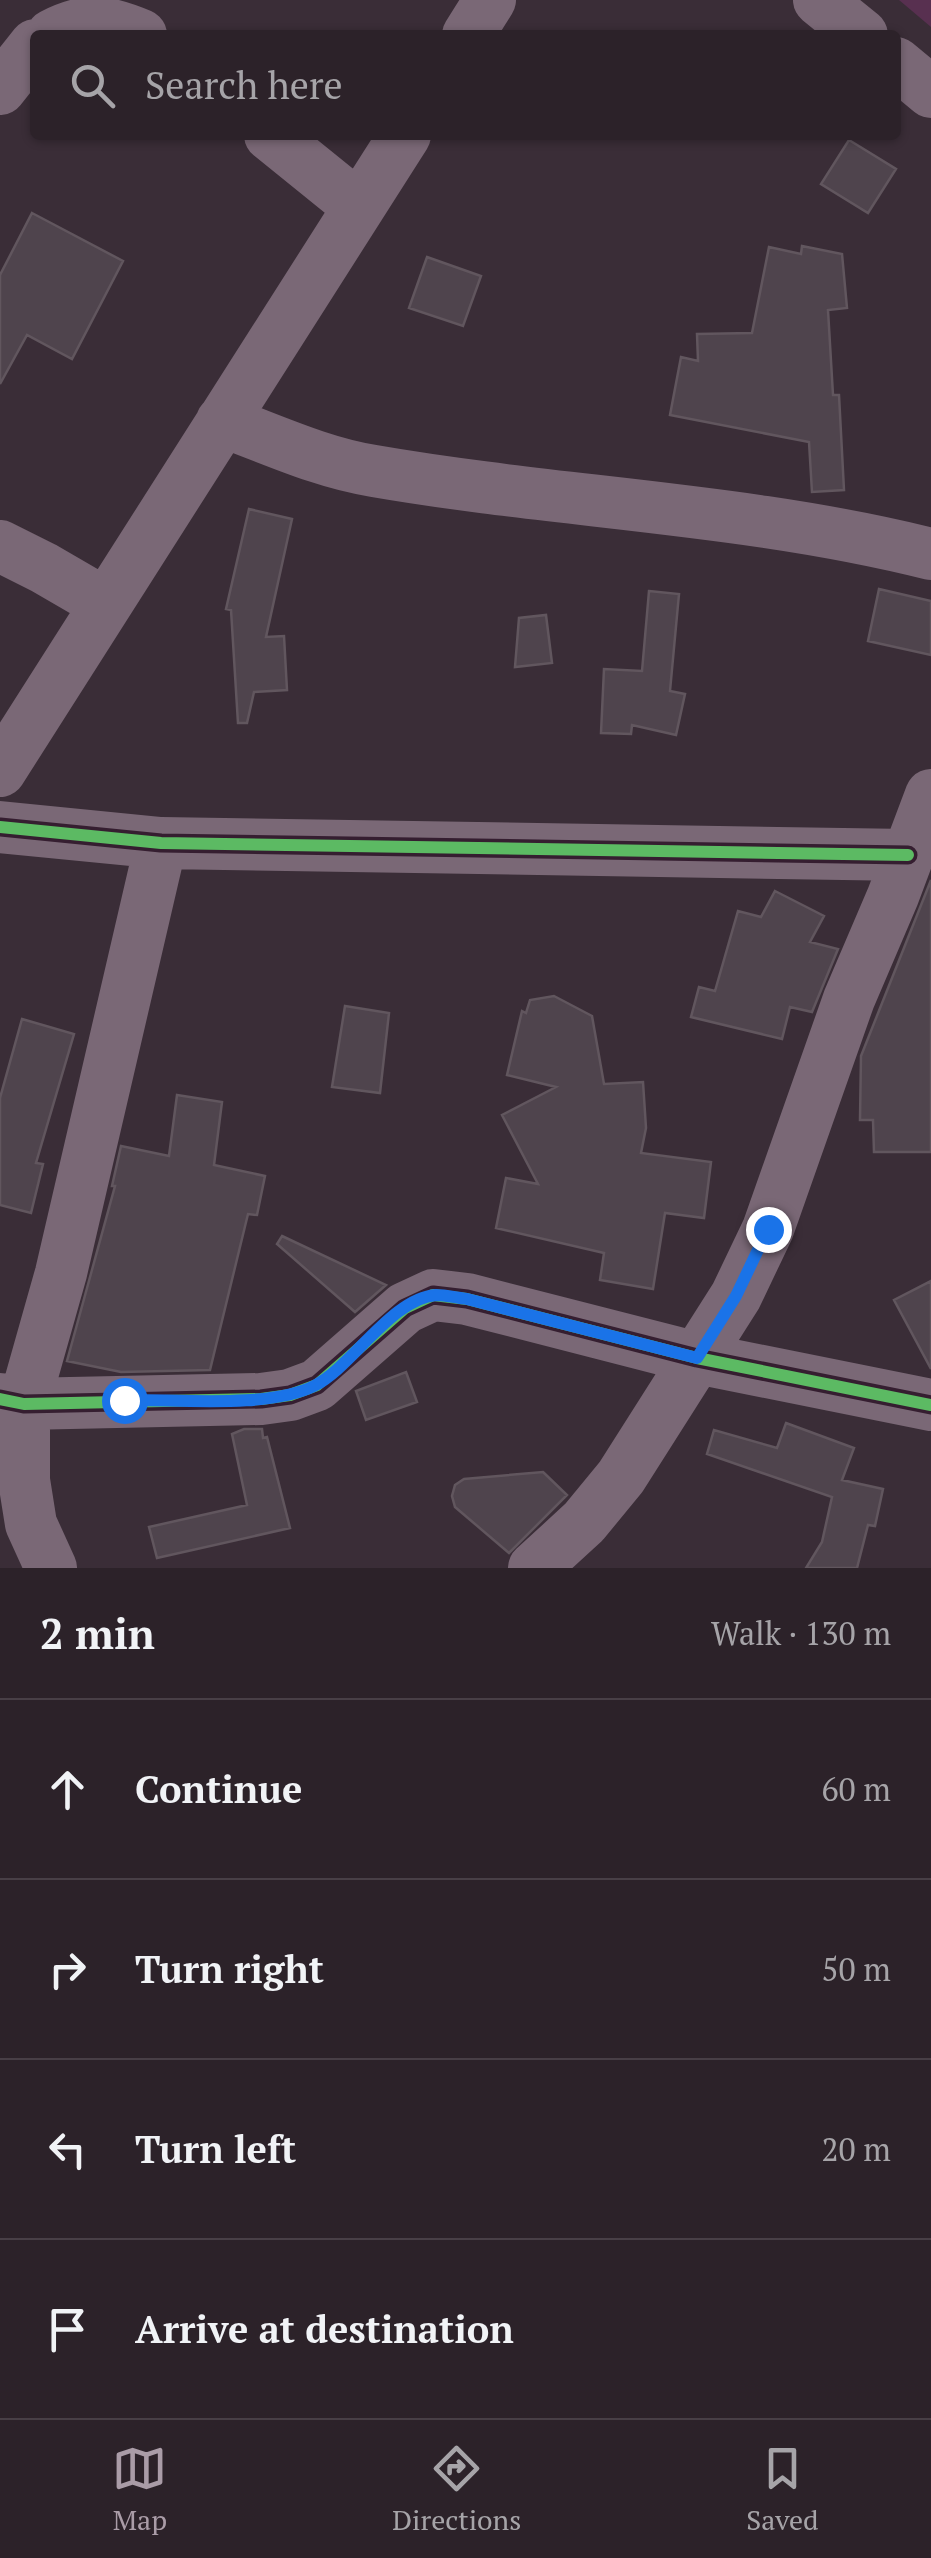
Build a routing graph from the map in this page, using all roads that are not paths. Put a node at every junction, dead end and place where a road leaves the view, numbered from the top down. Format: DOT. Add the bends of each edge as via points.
graph roads {
  1 [pos="490,0"];
  2 [pos="819,0"];
  3 [pos="60,25"];
  4 [pos="130,30"];
  5 [pos="471,30"];
  6 [pos="856,30"];
  7 [pos="30,56"];
  8 [pos="901,67"];
  9 [pos="0,88"];
  10 [pos="931,92"];
  11 [pos="276,140"];
  12 [pos="402,140"];
  13 [pos="359,207"];
  14 [pos="222,421"];
  15 [pos="0,546"];
  16 [pos="931,554"];
  17 [pos="106,604"];
  18 [pos="0,771"];
  19 [pos="931,795"];
  20 [pos="0,827"];
  21 [pos="161,843"];
  22 [pos="908,855"];
  23 [pos="697,1358"];
  24 [pos="12,1402"];
  25 [pos="931,1405"];
  26 [pos="51,1568"];
  27 [pos="534,1568"];
  1 -- 5 [label="street"];
  2 -- 6 [label="street"];
  3 -- 4 [label="street" via="114,23"];
  7 -- 9 [label="street"];
  8 -- 10 [label="street"];
  11 -- 13 [label="street"];
  12 -- 13 [label="street"];
  13 -- 14 [label="street"];
  14 -- 16 [label="street" via="370,471 868,538"];
  14 -- 17 [label="street"];
  15 -- 17 [label="street"];
  17 -- 18 [label="street"];
  19 -- 22 [label="street"];
  20 -- 21 [label="street"];
  21 -- 22 [label="street"];
  21 -- 24 [label="street" via="61,1272"];
  22 -- 23 [label="street" via="768,1229"];
  23 -- 24 [label="street" via="433,1295 405,1308 317,1384 290,1395"];
  23 -- 25 [label="street"];
  23 -- 27 [label="street" via="621,1477"];
  24 -- 26 [label="street" via="31,1524"];
}
